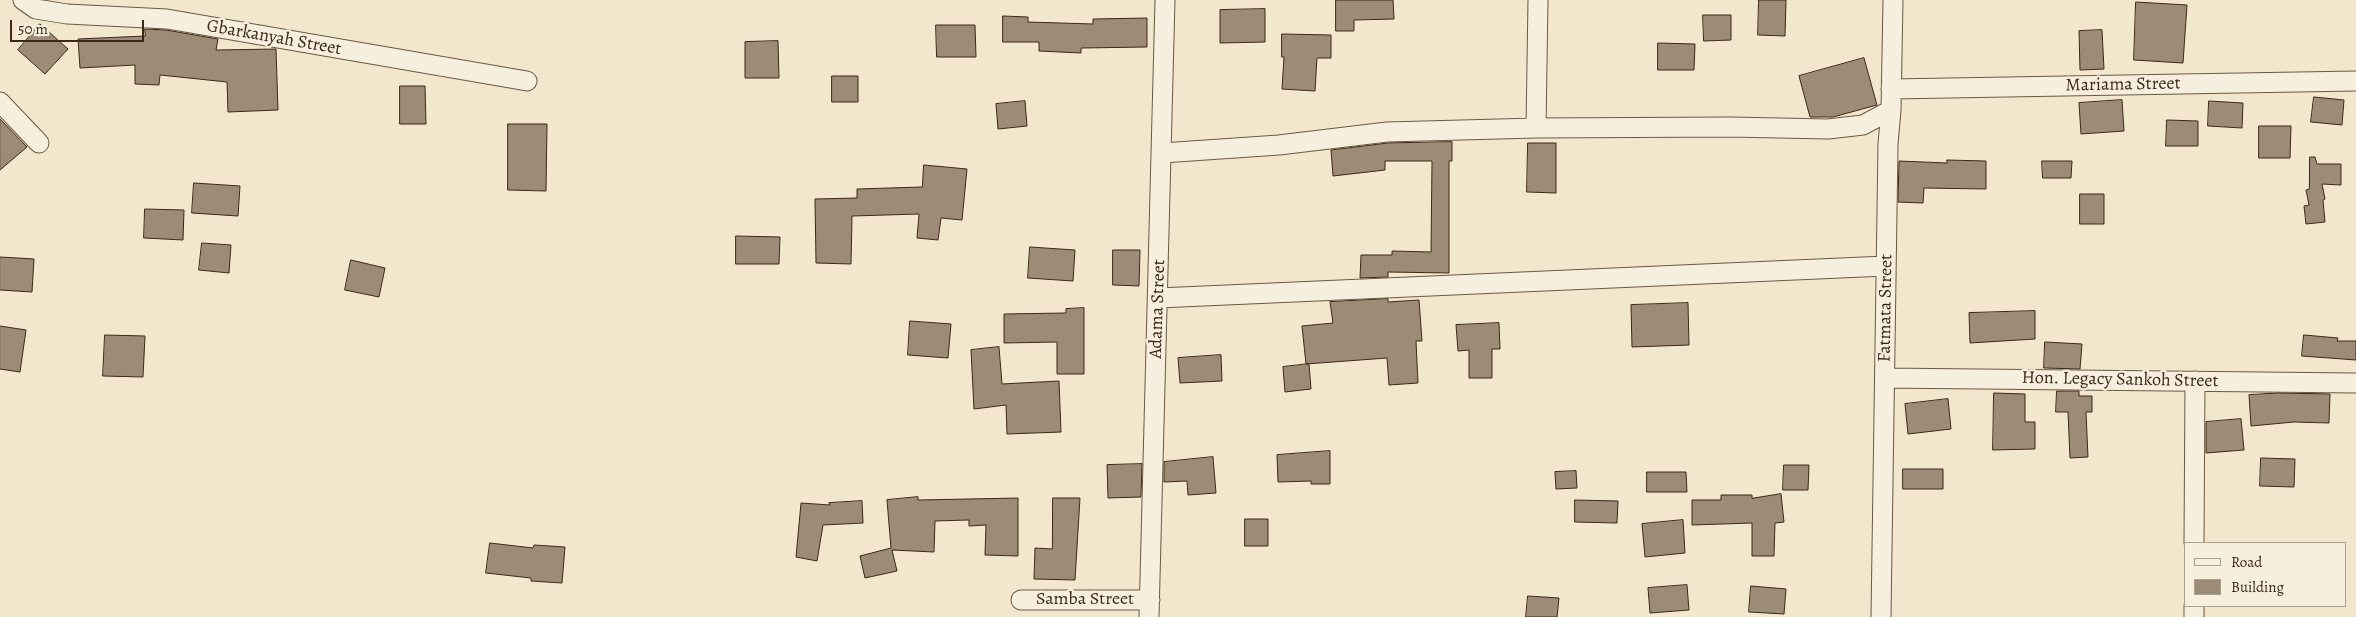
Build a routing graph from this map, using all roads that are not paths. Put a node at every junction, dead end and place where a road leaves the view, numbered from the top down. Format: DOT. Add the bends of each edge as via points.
graph roads {
  1 [pos="23,0"];
  2 [pos="1165,0"];
  3 [pos="1538,0"];
  4 [pos="1893,0"];
  5 [pos="527,80"];
  6 [pos="2356,81"];
  7 [pos="1891,89"];
  8 [pos="0,102"];
  9 [pos="1891,110"];
  10 [pos="1536,128"];
  11 [pos="40,143"];
  12 [pos="1162,154"];
  13 [pos="1886,266"];
  14 [pos="1158,298"];
  15 [pos="1885,378"];
  16 [pos="2195,381"];
  17 [pos="2356,383"];
  18 [pos="2194,542"];
  19 [pos="1021,600"];
  20 [pos="1150,608"];
  21 [pos="1881,617"];
  1 -- 5 [label="street, Gbarkanyah Street" via="36,9 67,14 167,19"];
  2 -- 12 [label="street, Adama Street"];
  3 -- 10 [label="street"];
  4 -- 7 [label="street, Fatmata Street"];
  6 -- 7 [label="street, Mariama Street"];
  7 -- 9 [label="street, Fatmata Street"];
  8 -- 11 [label="street"];
  9 -- 10 [label="street" via="1863,125 1828,129"];
  9 -- 13 [label="street, Fatmata Street"];
  10 -- 12 [label="street" via="1387,132"];
  12 -- 14 [label="street, Adama Street"];
  13 -- 14 [label="street"];
  13 -- 15 [label="street, Fatmata Street"];
  14 -- 20 [label="street, Adama Street"];
  15 -- 16 [label="street, Hon. Legacy Sankoh Street"];
  15 -- 21 [label="street, Fatmata Street"];
  16 -- 17 [label="street, Hon. Legacy Sankoh Street"];
  16 -- 18 [label="street"];
  19 -- 20 [label="street, Samba Street"];
}
